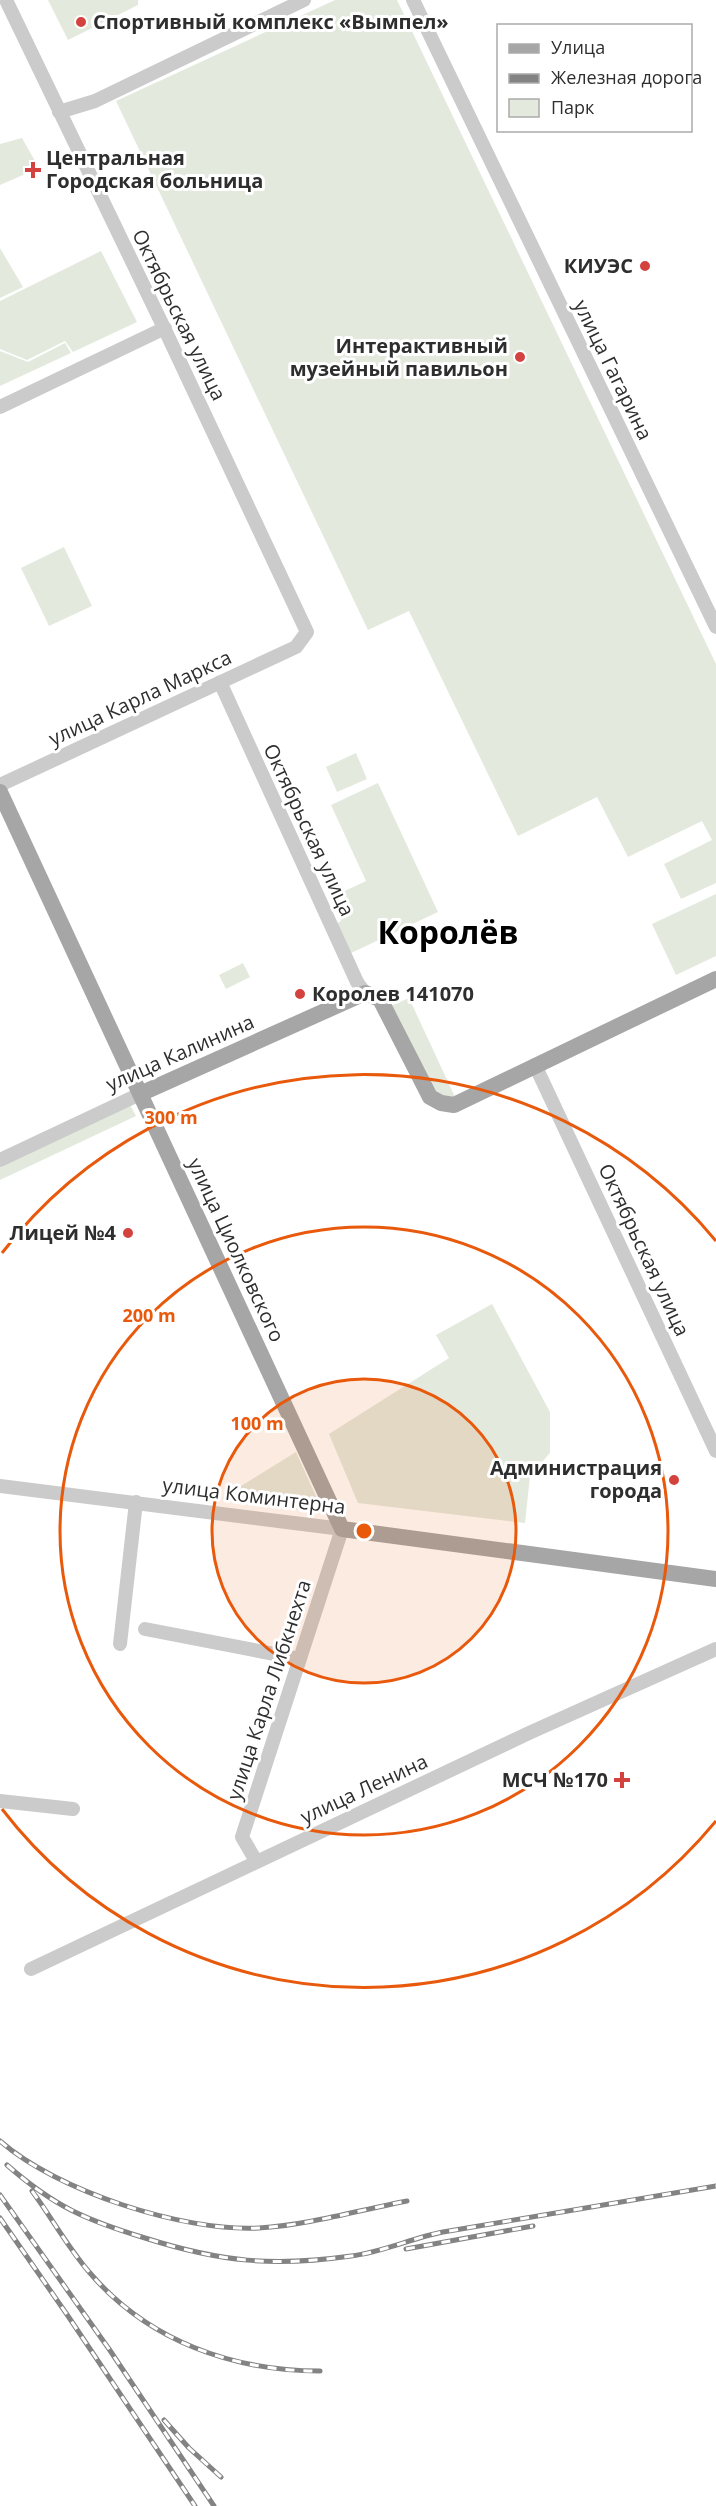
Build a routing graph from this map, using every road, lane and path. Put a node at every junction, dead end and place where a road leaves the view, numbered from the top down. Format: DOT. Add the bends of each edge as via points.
graph roads {
  1 [pos="6,0"];
  2 [pos="304,0"];
  3 [pos="413,0"];
  4 [pos="59,112"];
  5 [pos="165,328"];
  6 [pos="0,407"];
  7 [pos="716,627"];
  8 [pos="296,647"];
  9 [pos="220,682"];
  10 [pos="0,785"];
  11 [pos="0,792"];
  12 [pos="716,979"];
  13 [pos="372,996"];
  14 [pos="535,1065"];
  15 [pos="140,1094"];
  16 [pos="0,1160"];
  17 [pos="716,1451"];
  18 [pos="0,1486"];
  19 [pos="136,1502"];
  20 [pos="342,1529"];
  21 [pos="716,1579"];
  22 [pos="145,1629"];
  23 [pos="120,1644"];
  24 [pos="716,1649"];
  25 [pos="300,1659"];
  26 [pos="0,1801"];
  27 [pos="73,1809"];
  28 [pos="256,1861"];
  29 [pos="31,1969"];
  1 -- 4 [label="street, Октябрьская улица"];
  2 -- 4 [label="street" via="95,101"];
  3 -- 7 [label="street, улица Гагарина"];
  4 -- 5 [label="street, Октябрьская улица"];
  5 -- 6 [label="street"];
  5 -- 8 [label="street, Октябрьская улица" via="307,632"];
  8 -- 9 [label="street, улица Карла Маркса"];
  9 -- 10 [label="street, улица Карла Маркса"];
  9 -- 13 [label="street, Октябрьская улица" via="357,981"];
  11 -- 15 [label="main road, улица Циолковского"];
  12 -- 14 [label="main road"];
  13 -- 14 [label="main road" via="430,1097 441,1103 454,1105"];
  13 -- 15 [label="main road, улица Калинина"];
  14 -- 17 [label="street, Октябрьская улица"];
  15 -- 16 [label="street, улица Калинина"];
  15 -- 20 [label="main road, улица Циолковского"];
  18 -- 19 [label="street, улица Коминтерна"];
  19 -- 20 [label="street, улица Коминтерна"];
  19 -- 23 [label="street"];
  20 -- 21 [label="main road, улица Коминтерна"];
  20 -- 25 [label="street, улица Карла Либкнехта"];
  22 -- 25 [label="street"];
  24 -- 28 [label="street, улица Ленина"];
  25 -- 28 [label="street, улица Карла Либкнехта" via="242,1837"];
  26 -- 27 [label="street"];
  28 -- 29 [label="street, улица Ленина"];
}
